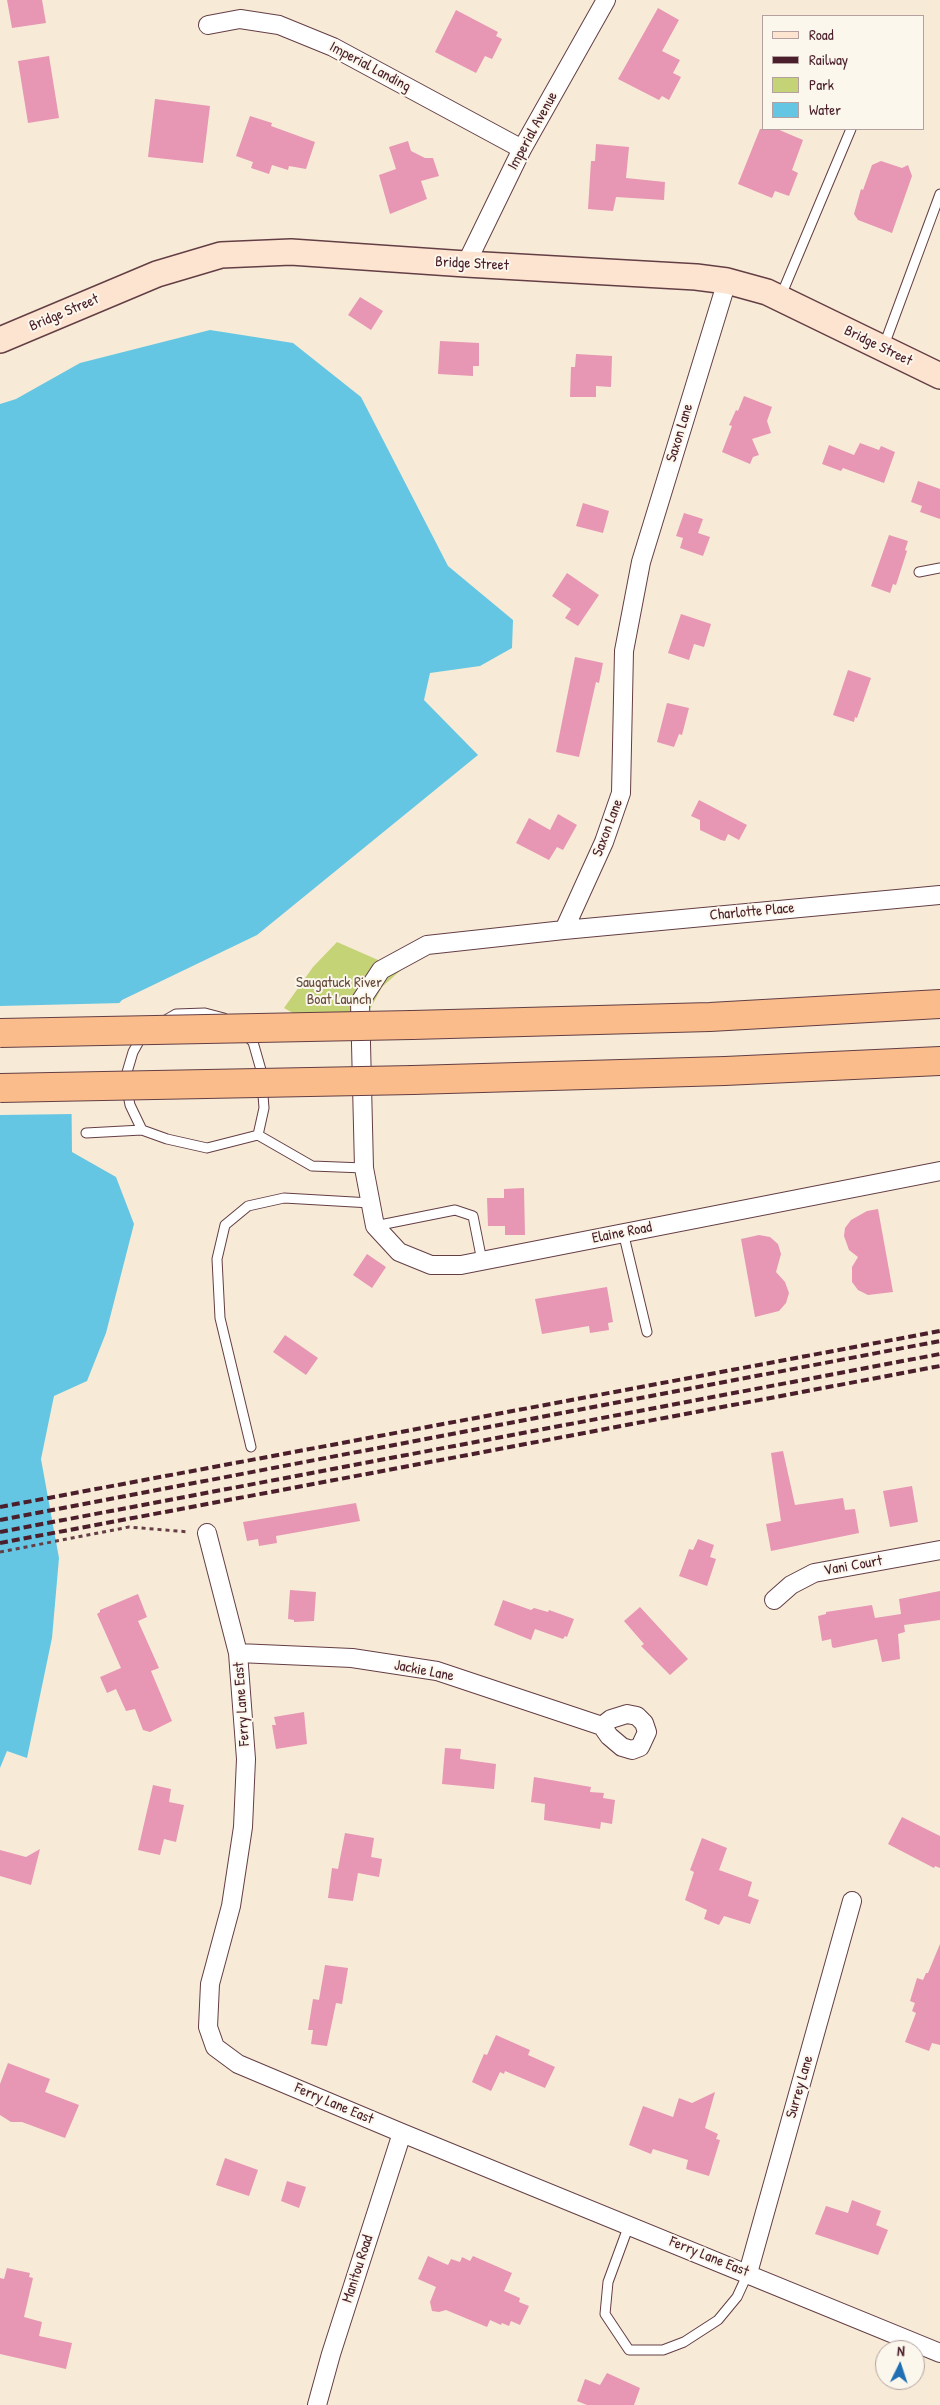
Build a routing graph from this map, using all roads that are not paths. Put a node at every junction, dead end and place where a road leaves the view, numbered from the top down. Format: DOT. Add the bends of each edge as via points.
graph roads {
  1 [pos="606,0"];
  2 [pos="208,25"];
  3 [pos="851,130"];
  4 [pos="522,149"];
  5 [pos="940,194"];
  6 [pos="466,264"];
  7 [pos="727,281"];
  8 [pos="780,298"];
  9 [pos="0,340"];
  10 [pos="882,348"];
  11 [pos="940,376"];
  12 [pos="940,568"];
  13 [pos="919,572"];
  14 [pos="940,895"];
  15 [pos="564,930"];
  16 [pos="940,1004"];
  17 [pos="0,1033"];
  18 [pos="940,1061"];
  19 [pos="0,1088"];
  20 [pos="142,1130"];
  21 [pos="86,1133"];
  22 [pos="258,1135"];
  23 [pos="364,1168"];
  24 [pos="940,1171"];
  25 [pos="371,1203"];
  26 [pos="375,1226"];
  27 [pos="623,1232"];
  28 [pos="482,1261"];
  29 [pos="647,1332"];
  30 [pos="251,1447"];
  31 [pos="207,1533"];
  32 [pos="940,1550"];
  33 [pos="774,1600"];
  34 [pos="238,1653"];
  35 [pos="602,1726"];
  36 [pos="852,1901"];
  37 [pos="402,2133"];
  38 [pos="629,2225"];
  39 [pos="748,2273"];
  40 [pos="940,2353"];
  41 [pos="317,2405"];
  1 -- 4 [label="street, Imperial Avenue"];
  2 -- 4 [label="street, Imperial Landing" via="240,19 279,25 333,47"];
  3 -- 8 [label="lane"];
  4 -- 6 [label="street, Imperial Avenue"];
  5 -- 10 [label="lane"];
  6 -- 7 [label="main road, Bridge Street" via="696,276"];
  6 -- 9 [label="main road, Bridge Street" via="291,252 220,255 157,274"];
  7 -- 8 [label="main road, Bridge Street"];
  7 -- 15 [label="street, Saxon Lane" via="641,562 624,651 622,793 604,842"];
  8 -- 10 [label="main road, Bridge Street"];
  10 -- 11 [label="main road, Bridge Street"];
  12 -- 13 [label="lane"];
  14 -- 15 [label="street, Charlotte Place"];
  15 -- 23 [label="street" via="427,945 381,970 360,1002"];
  16 -- 17 [label="highway, bridge" via="710,1017"];
  18 -- 19 [label="highway, bridge" via="413,1080"];
  20 -- 21 [label="lane"];
  20 -- 22 [label="lane" via="207,1148"];
  20 -- 22 [label="lane" via="130,1105 125,1079 133,1052 145,1030 176,1014 205,1014 231,1020 253,1042 261,1070 264,1108"];
  22 -- 23 [label="lane" via="312,1166"];
  23 -- 25 [label="street"];
  24 -- 27 [label="street, Elaine Road"];
  25 -- 26 [label="street"];
  25 -- 30 [label="lane" via="284,1198 248,1206 225,1225 217,1259 220,1318"];
  26 -- 28 [label="street, Elaine Road" via="399,1252 431,1265"];
  26 -- 28 [label="lane" via="454,1210 473,1216"];
  27 -- 28 [label="street, Elaine Road"];
  27 -- 29 [label="lane"];
  31 -- 34 [label="street, Ferry Lane East"];
  32 -- 33 [label="street, Vani Court" via="814,1573 791,1585"];
  34 -- 35 [label="street, Jackie Lane" via="352,1658 437,1671"];
  34 -- 37 [label="street, Ferry Lane East" via="246,1759 242,1827 231,1906 210,1984 208,2027 215,2047 238,2064"];
  36 -- 39 [label="street, Surrey Lane"];
  37 -- 38 [label="street, Ferry Lane East"];
  37 -- 41 [label="street, Manitou Road"];
  38 -- 39 [label="street, Ferry Lane East"];
  38 -- 39 [label="lane" via="608,2282 605,2314 630,2350 664,2350 684,2342 718,2320 737,2297"];
  39 -- 40 [label="street, Ferry Lane East"];
}
